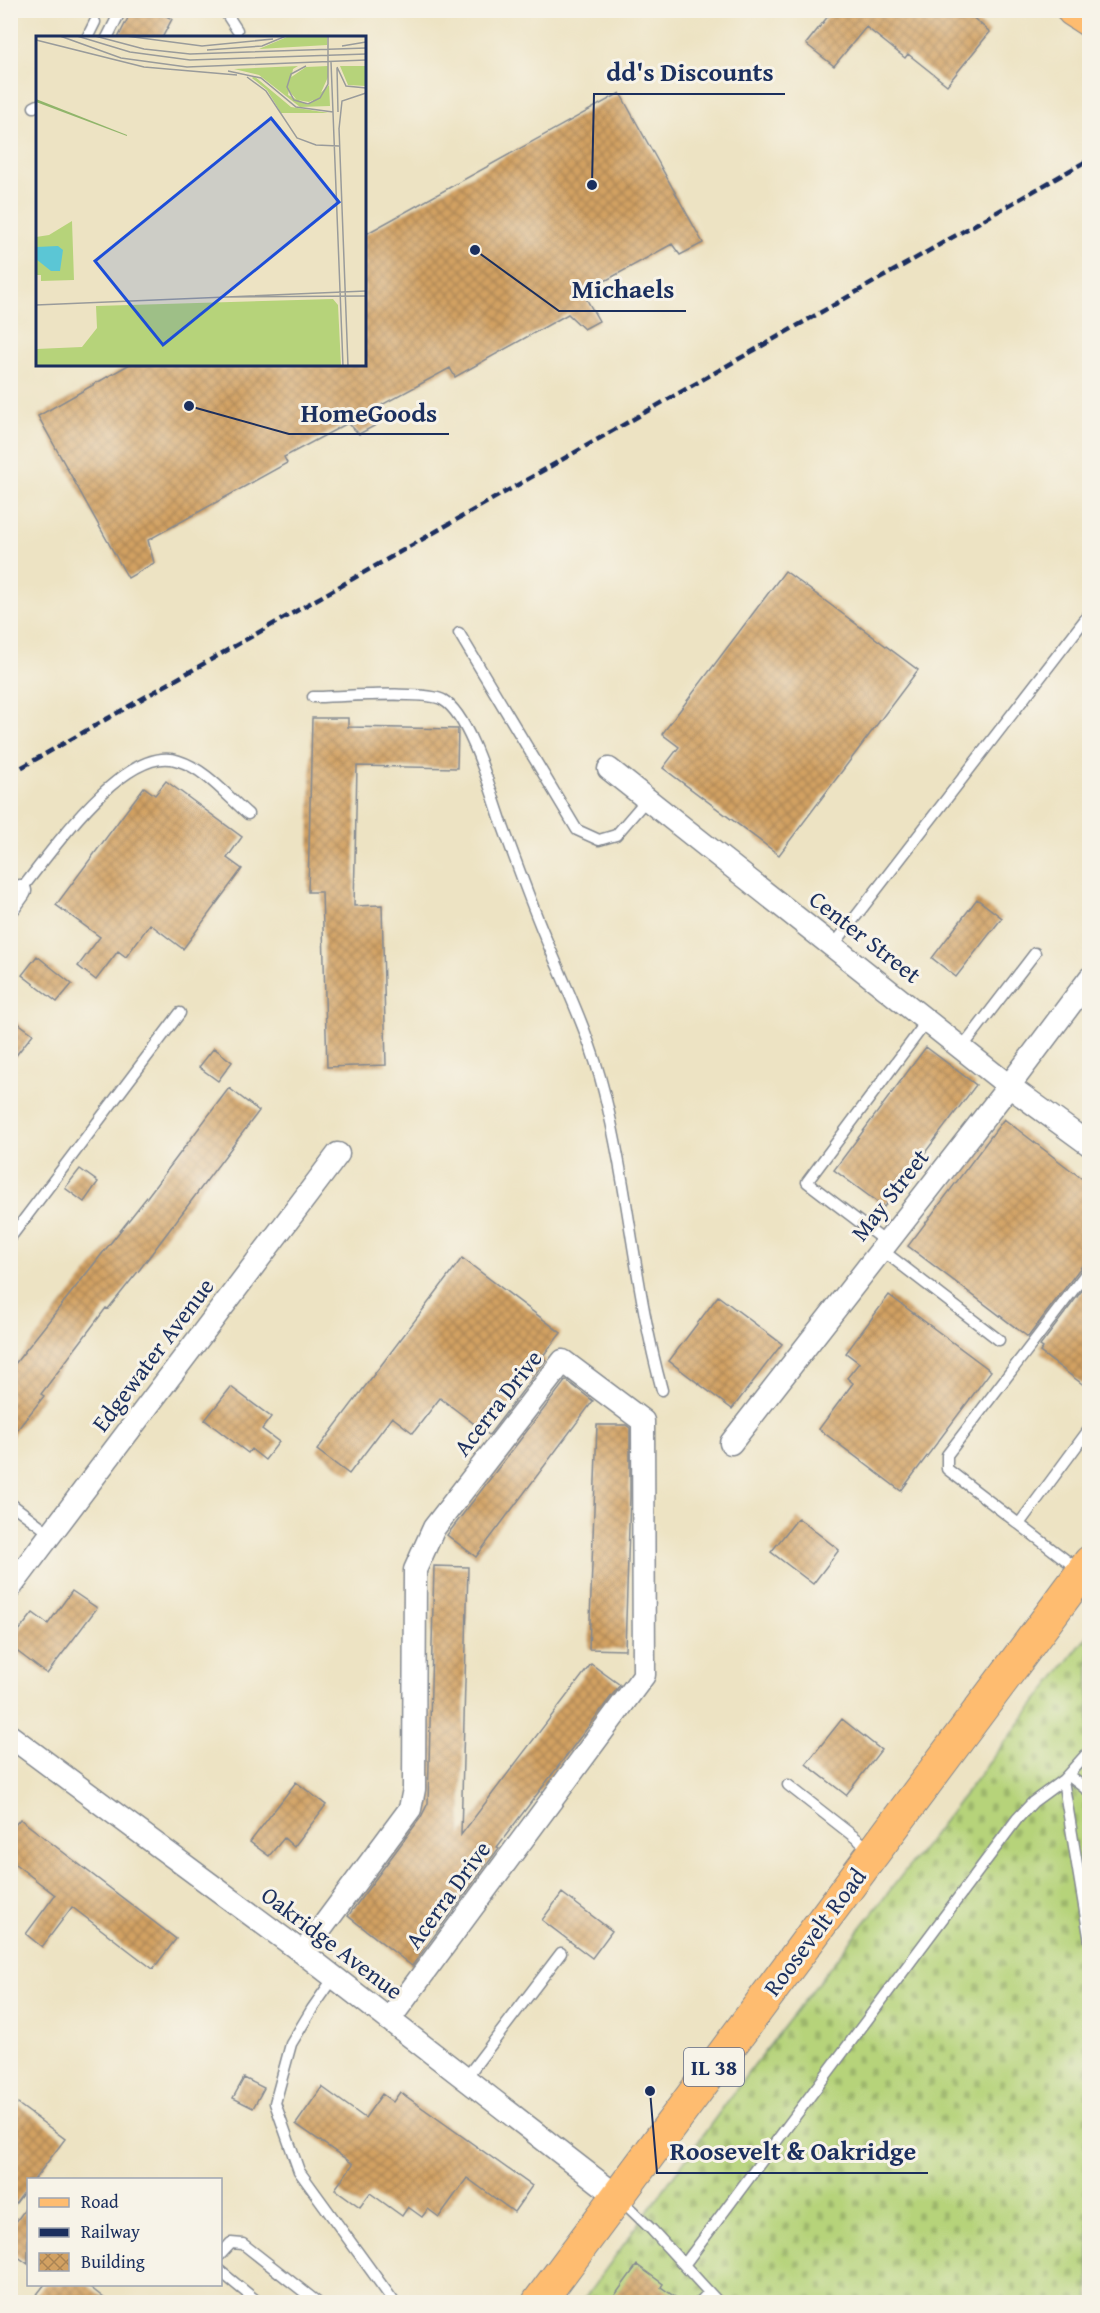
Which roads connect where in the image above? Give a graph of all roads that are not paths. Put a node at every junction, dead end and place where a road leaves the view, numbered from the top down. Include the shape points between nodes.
1 (121, 10) edge
2 (224, 10) edge
3 (1073, 10) edge
4 (1089, 21) edge
5 (95, 22) dead end
6 (237, 30) dead end
7 (88, 36) edge
8 (108, 36) edge
9 (1089, 613) edge
10 (459, 633) dead end
11 (313, 698) dead end
12 (609, 769) dead end
13 (647, 799) junction
14 (248, 814) dead end
15 (15, 898) edge
16 (833, 946) junction
17 (1035, 953) dead end
18 (1089, 978) edge
19 (180, 1012) dead end
20 (927, 1021) junction
21 (962, 1048) junction
22 (1009, 1086) junction
23 (1089, 1145) edge
24 (338, 1154) dead end
25 (10, 1238) edge
26 (884, 1247) junction
27 (1089, 1268) edge
28 (999, 1340) dead end
29 (662, 1390) dead end
30 (1089, 1428) edge
31 (731, 1443) dead end
32 (10, 1503) edge
33 (1019, 1524) junction
34 (51, 1534) junction
35 (1086, 1567) edge
36 (10, 1588) edge
37 (10, 1736) edge
38 (1089, 1750) edge
39 (1065, 1778) junction
40 (788, 1785) dead end
41 (1089, 1792) edge
42 (874, 1852) junction
43 (1089, 1942) edge
44 (303, 1953) junction
45 (561, 1953) dead end
46 (333, 1978) junction
47 (389, 2020) junction
48 (465, 2080) junction
49 (618, 2197) junction
50 (222, 2253) edge
51 (684, 2265) junction
52 (222, 2273) edge
53 (709, 2292) junction
54 (258, 2302) edge
55 (317, 2302) edge
56 (394, 2302) edge
57 (539, 2302) edge
58 (700, 2302) edge
59 (718, 2302) edge

1 - 8 lane
2 - 6 lane
3 - 4 main road
5 - 7 lane
9 - 16 lane
10 - 13 lane via 577,830 599,840 616,835
11 - 29 lane via 432,695 452,706 471,738 604,1090 622,1172 645,1321
12 - 13 street, Center Street
13 - 16 street, Center Street
14 - 15 lane via 190,765 166,758 154,760 126,774 89,805
16 - 20 street, Center Street
17 - 21 lane
18 - 22 street, May Street
19 - 25 lane
20 - 21 street, Center Street
20 - 26 lane via 807,1182
21 - 22 street, Center Street
22 - 23 street, Center Street
22 - 26 street, May Street
24 - 34 street, Edgewater Avenue
26 - 28 lane
26 - 31 street, May Street
27 - 33 lane via 947,1455 947,1468
30 - 33 lane
32 - 34 lane
33 - 35 lane
34 - 36 street, Edgewater Avenue
35 - 42 main road, Roosevelt Road / IL 38
37 - 44 street, Oakridge Avenue
38 - 39 lane
39 - 41 lane
39 - 43 lane
39 - 51 lane via 1017,1819
40 - 42 lane
42 - 49 main road, Roosevelt Road / IL 38
44 - 46 street, Oakridge Avenue
44 - 47 street, Acerra Drive via 410,1809 414,1789 415,1570 434,1528 563,1361 642,1421 644,1675
45 - 48 lane
46 - 47 street, Oakridge Avenue
46 - 56 lane via 291,2044 275,2103 299,2171
47 - 48 street, Oakridge Avenue
48 - 49 street, Oakridge Avenue
49 - 51 lane
49 - 57 main road, Roosevelt Road / IL 38
50 - 55 lane via 231,2243 243,2244
51 - 53 lane
52 - 54 lane
53 - 58 lane
53 - 59 lane

